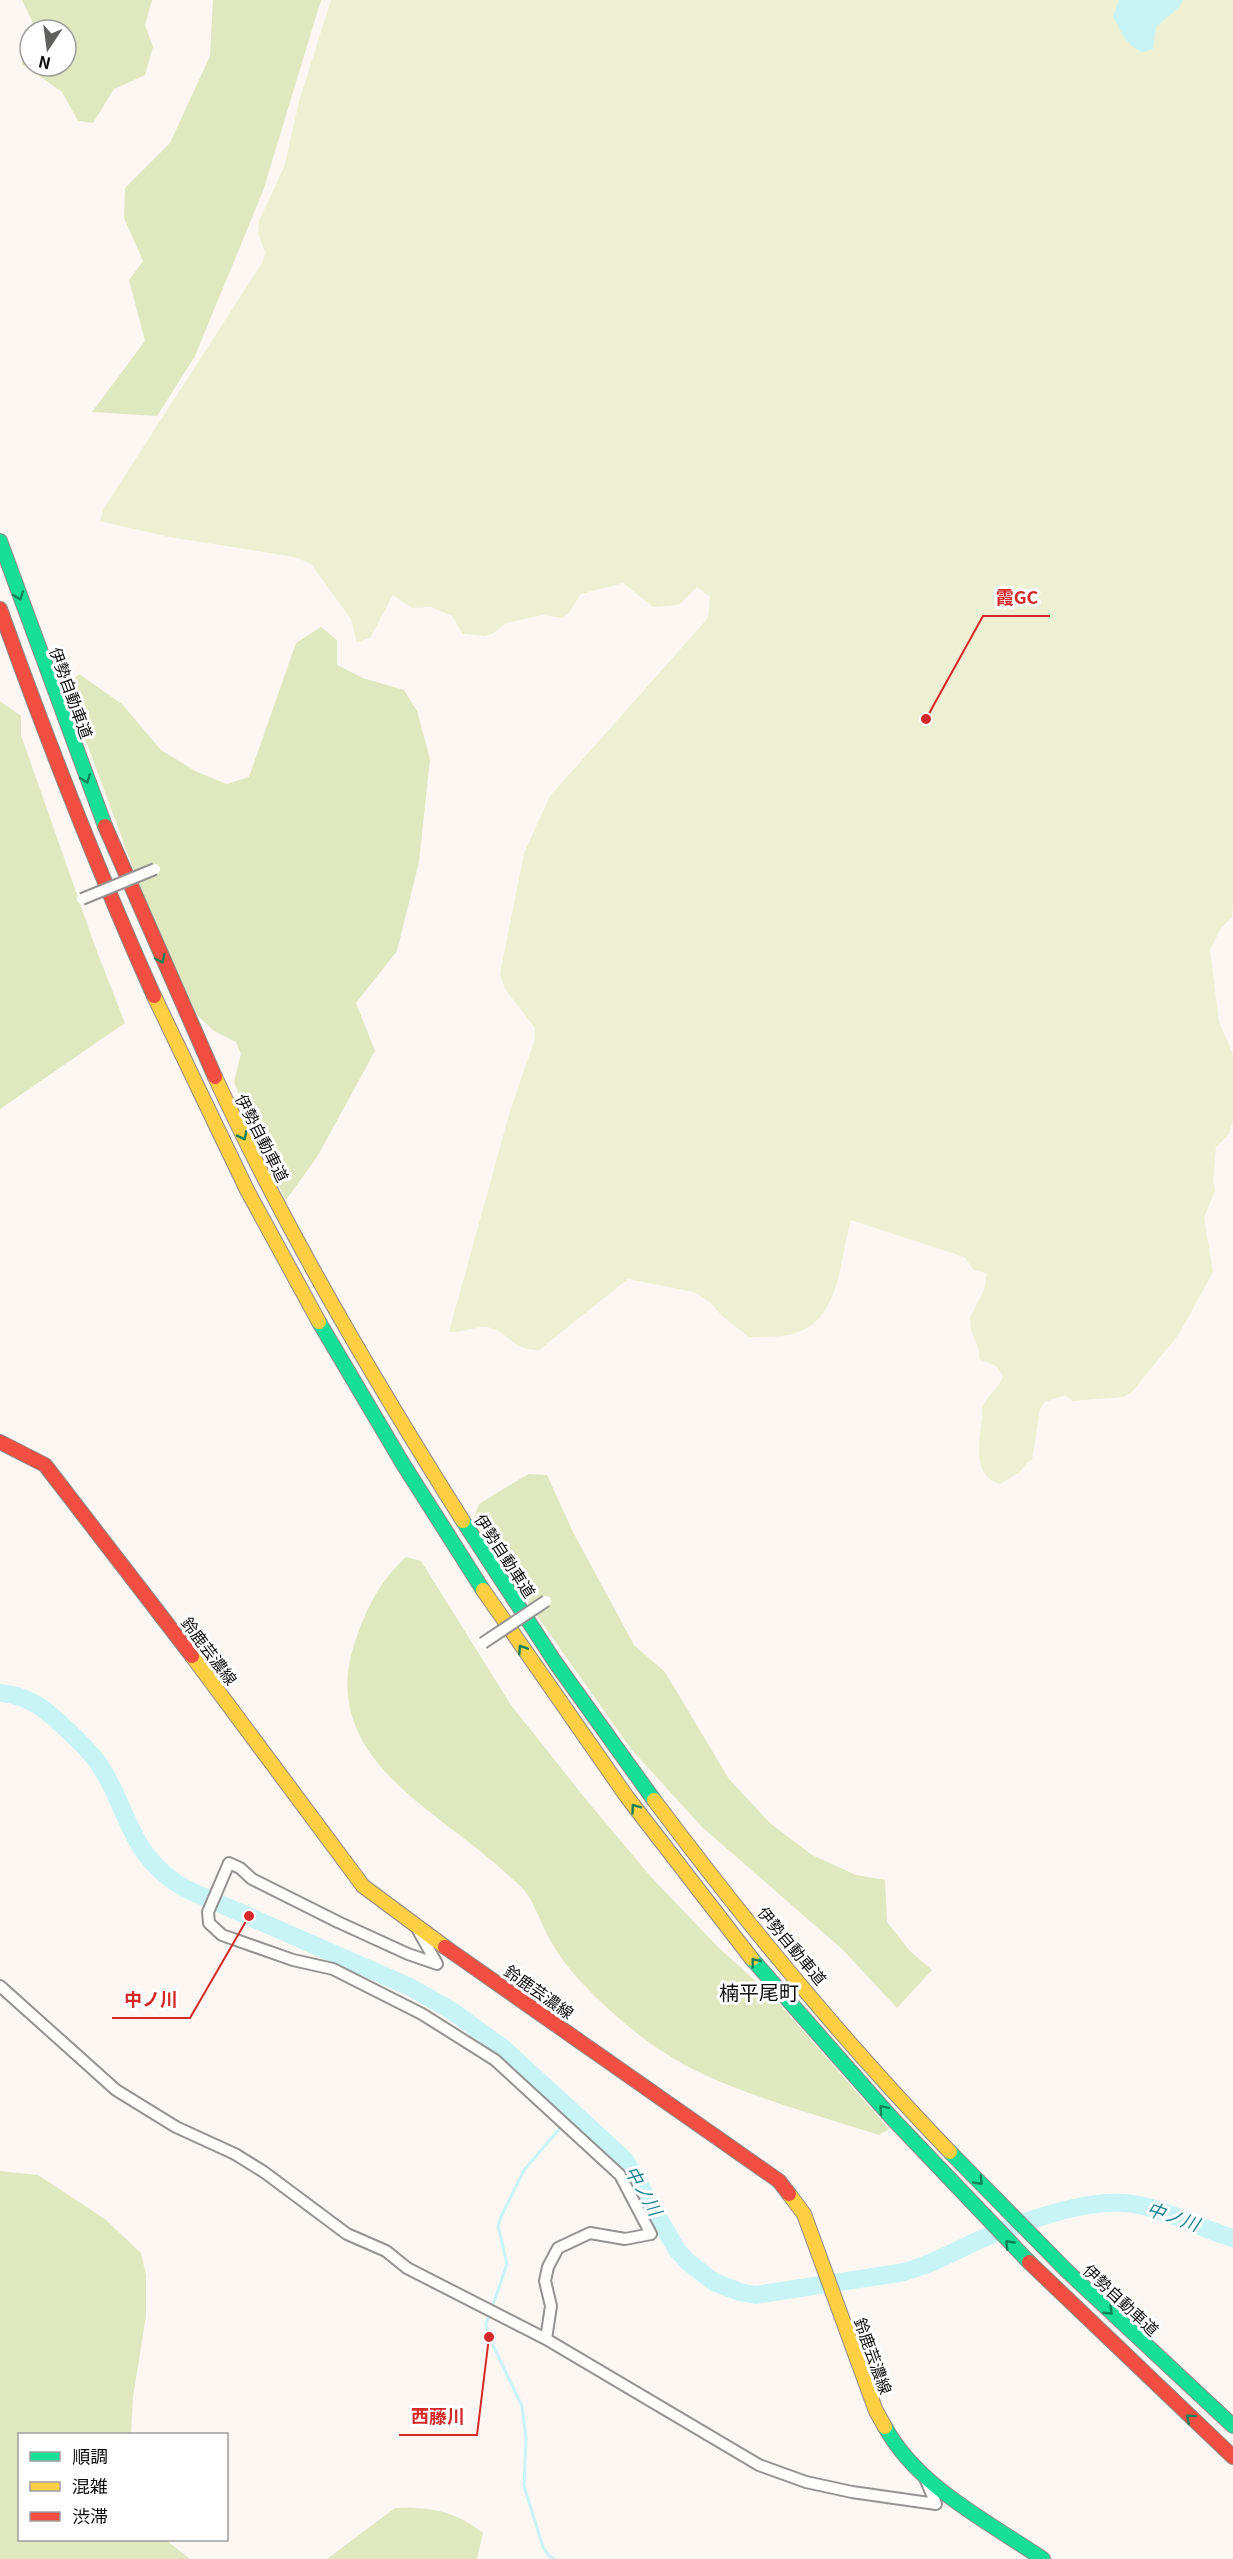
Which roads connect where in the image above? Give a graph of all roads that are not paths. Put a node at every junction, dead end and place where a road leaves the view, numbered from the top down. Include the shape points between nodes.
1 (0, 541) edge
2 (0, 609) edge
3 (155, 869) dead end
4 (82, 899) dead end
5 (0, 1442) edge
6 (546, 1601) dead end
7 (483, 1643) dead end
8 (416, 1927) junction
9 (0, 1986) edge
10 (546, 2339) junction
11 (1233, 2426) edge
12 (1233, 2457) edge
13 (925, 2478) junction
14 (1043, 2559) edge

1 -> 11 main road, 伊勢自動車道 via 87,784 221,1093 300,1245 419,1452 532,1627 648,1792 793,1974 938,2139 1066,2271
12 -> 2 main road via 1050,2286 922,2152 784,1997 637,1811 485,1595 356,1391 245,1186 131,945 62,778
3 - 4 street, bridge
5 - 8 main road, 鈴鹿芸濃線 via 45,1465 363,1886
6 - 7 street, bridge
8 - 10 street via 437,1964 338,1922 252,1879 229,1863 208,1912 209,1923 222,1935 333,1970 422,2014 495,2060 620,2175 651,2234 625,2239 590,2233 558,2248 545,2282 551,2306
8 - 13 main road, 鈴鹿芸濃線 via 779,2181 804,2214 876,2411 895,2445
9 - 10 street via 111,2087 176,2127 264,2172 347,2234 386,2251 407,2268
10 - 13 street via 776,2472 852,2492 936,2504
13 - 14 main road, 鈴鹿芸濃線

